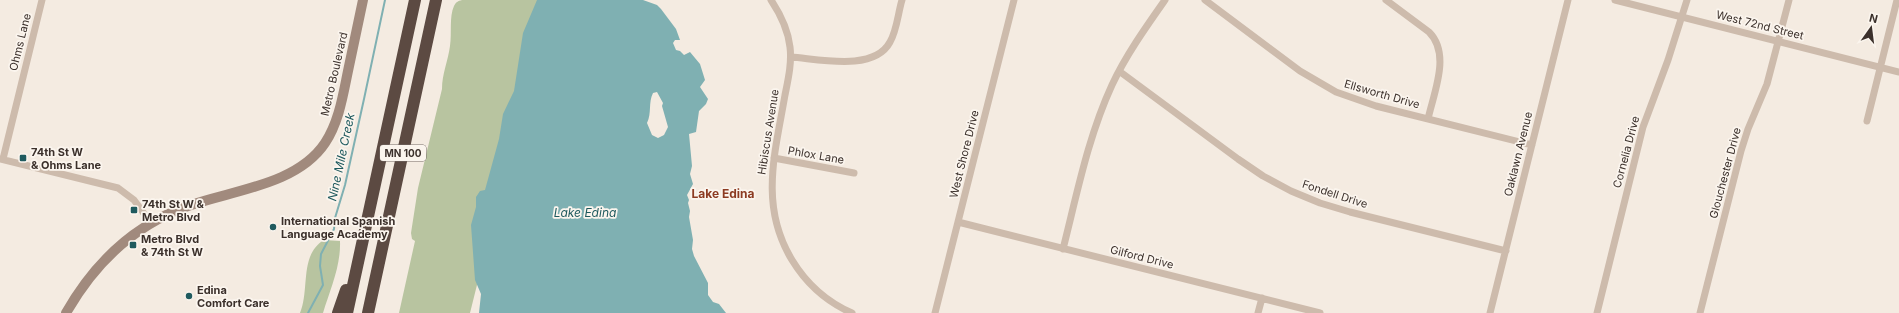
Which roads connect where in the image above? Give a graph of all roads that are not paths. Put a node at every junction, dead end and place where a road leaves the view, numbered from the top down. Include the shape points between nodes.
1 (42, 0) edge
2 (363, 0) edge
3 (415, 0) edge
4 (436, 0) edge
5 (771, 0) edge
6 (902, 0) edge
7 (1014, 0) edge
8 (1165, 0) edge
9 (1204, 0) edge
10 (1386, 0) edge
11 (1568, 0) edge
12 (1615, 0) edge
13 (1687, 0) edge
14 (1789, 0) edge
15 (1897, 0) edge
16 (1682, 17) junction
17 (1779, 41) junction
18 (791, 57) junction
19 (1880, 67) junction
20 (1119, 71) junction
21 (1899, 72) edge
22 (1428, 119) junction
23 (1867, 121) dead end
24 (1532, 145) junction
25 (774, 158) junction
26 (1, 159) edge
27 (854, 173) dead end
28 (958, 222) junction
29 (151, 223) junction
30 (1063, 249) junction
31 (361, 250) junction
32 (1506, 251) junction
33 (1262, 298) junction
34 (369, 311) edge
35 (66, 313) edge
36 (338, 313) edge
37 (347, 313) edge
38 (852, 313) edge
39 (935, 313) edge
40 (1258, 313) edge
41 (1320, 313) edge
42 (1490, 313) edge
43 (1597, 313) edge
44 (1700, 313) edge

1 - 26 street, Ohms Lane
2 - 29 street, Metro Boulevard via 341,106 334,128 314,156 285,176 188,206
3 - 31 highway, MN 100
4 - 34 highway, MN 100
5 - 18 street, Hibiscus Avenue via 783,18
6 - 18 street via 890,43 875,57 856,61
7 - 28 street, West Shore Drive
8 - 20 street
9 - 22 street, Ellsworth Drive via 1317,82 1356,100
10 - 22 street via 1429,32 1440,46 1440,65
11 - 24 street, Oaklawn Avenue
12 - 16 street, West 72nd Street
13 - 16 street, Cornelia Drive
14 - 17 street, Glouchester Drive
15 - 19 street
16 - 17 street, West 72nd Street
16 - 43 street, Cornelia Drive via 1644,127
17 - 19 street, West 72nd Street
17 - 44 street, Glouchester Drive via 1767,84 1741,151
18 - 25 street, Hibiscus Avenue
19 - 21 street, West 72nd Street
19 - 23 street
20 - 30 street via 1098,118 1087,152
20 - 32 street, Fondell Drive via 1238,159 1291,191 1350,212
22 - 24 street, Ellsworth Drive
24 - 32 street, Oaklawn Avenue
25 - 27 street, Phlox Lane
25 - 38 street, Hibiscus Avenue via 771,182 774,216 787,251 810,283 830,300
26 - 29 street via 118,188 134,200
28 - 30 street, Gilford Drive
28 - 39 street, West Shore Drive
29 - 35 street, Metro Boulevard via 124,241 106,258 89,276
30 - 33 street, Gilford Drive
31 - 36 highway
31 - 37 highway, MN 100
32 - 42 street, Oaklawn Avenue
33 - 40 street
33 - 41 street, Gilford Drive

